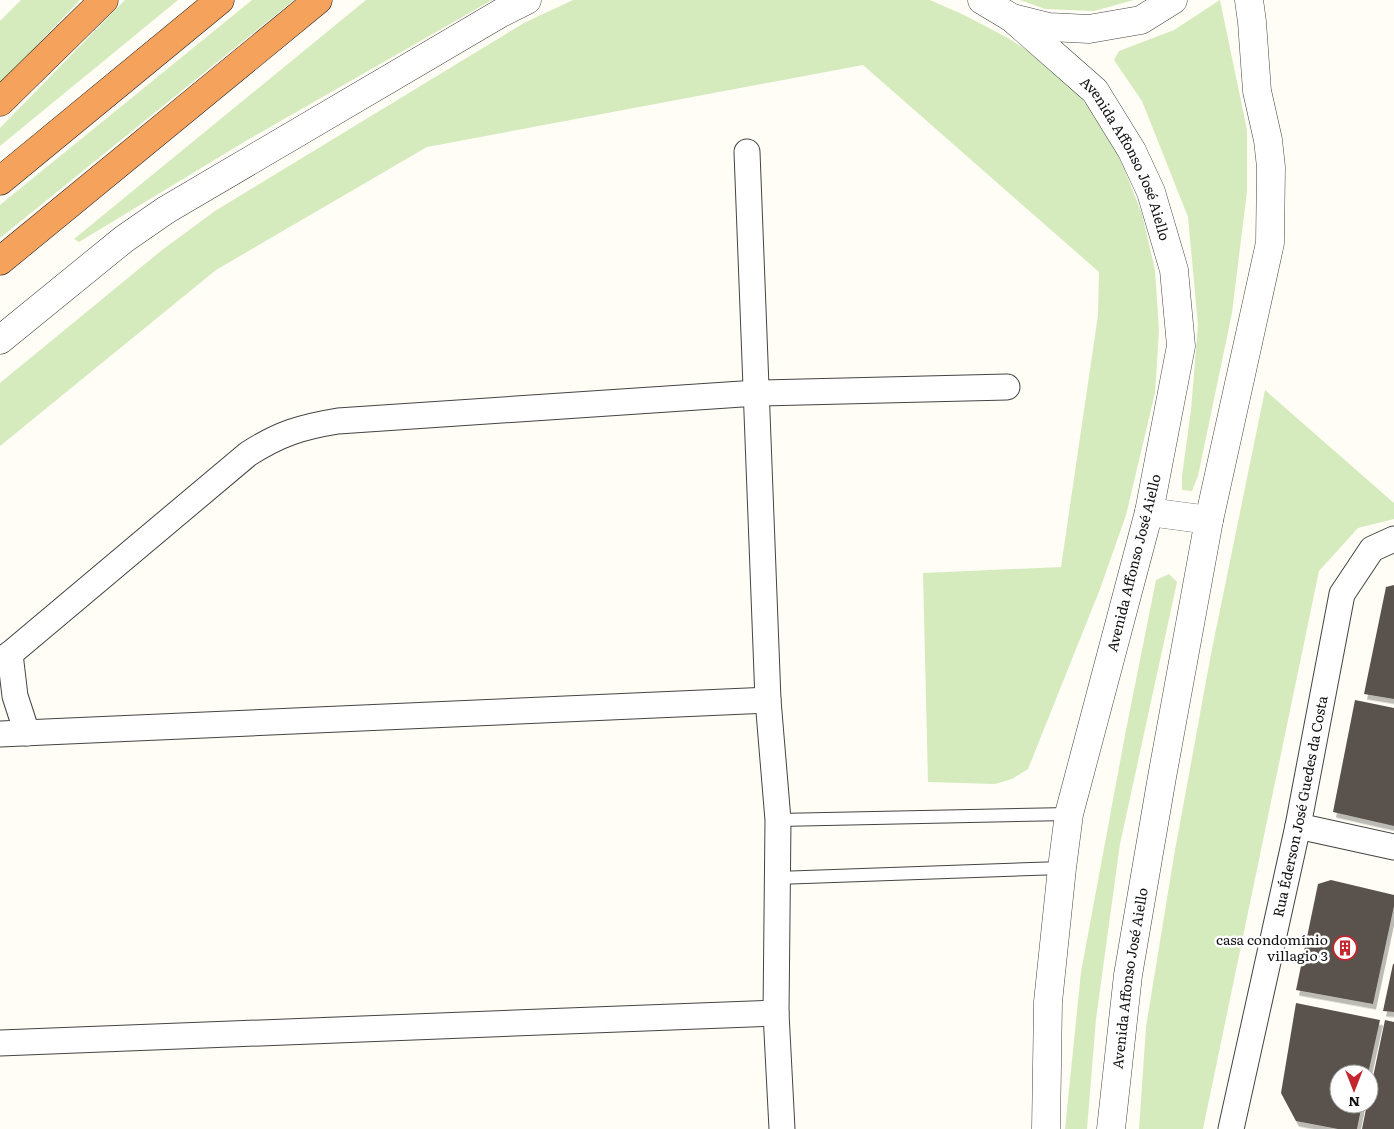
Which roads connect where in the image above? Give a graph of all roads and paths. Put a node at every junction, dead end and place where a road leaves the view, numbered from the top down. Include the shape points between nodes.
1 (104, 0) edge
2 (220, 0) edge
3 (318, 0) edge
4 (527, 0) edge
5 (982, 0) edge
6 (1173, 0) edge
7 (1249, 0) edge
8 (1012, 18) junction
9 (0, 102) edge
10 (747, 152) dead end
11 (0, 181) edge
12 (0, 261) edge
13 (0, 340) edge
14 (1007, 387) dead end
15 (757, 393) junction
16 (1149, 512) junction
17 (1209, 520) junction
18 (1383, 544) edge
19 (5, 657) edge
20 (768, 700) junction
21 (27, 733) junction
22 (0, 734) edge
23 (1069, 814) junction
24 (778, 820) junction
25 (1298, 826) junction
26 (1394, 847) edge
27 (1062, 868) junction
28 (777, 878) junction
29 (776, 1013) junction
30 (0, 1043) edge
31 (1235, 1128) edge
32 (782, 1129) edge
33 (1046, 1129) edge
34 (1111, 1129) edge

1 - 9 highway
2 - 11 highway
3 - 12 highway
4 - 13 street via 166,210 124,239
5 - 8 street
6 - 8 street via 1141,20 1089,29 1049,27
7 - 17 street, Avenida Affonso José Aiello via 1257,91 1271,167 1270,243
8 - 16 street, Avenida Affonso José Aiello via 1095,91 1132,151 1151,192 1174,270 1181,346
10 - 15 street
14 - 15 street
15 - 19 street via 338,421 290,432 248,454
15 - 20 street
16 - 17 street
16 - 23 street, Avenida Affonso José Aiello
17 - 34 street, Avenida Affonso José Aiello via 1128,975
18 - 25 street, Rua Éderson José Guedes da Costa via 1342,594
19 - 21 street
20 - 21 street
20 - 24 street
21 - 22 street
23 - 24 lane
23 - 27 street, Avenida Affonso José Aiello
24 - 28 street
25 - 26 street
25 - 31 street, Rua Éderson José Guedes da Costa
27 - 28 lane
27 - 33 street, Avenida Affonso José Aiello via 1048,1002
28 - 29 street
29 - 30 street
29 - 32 street

